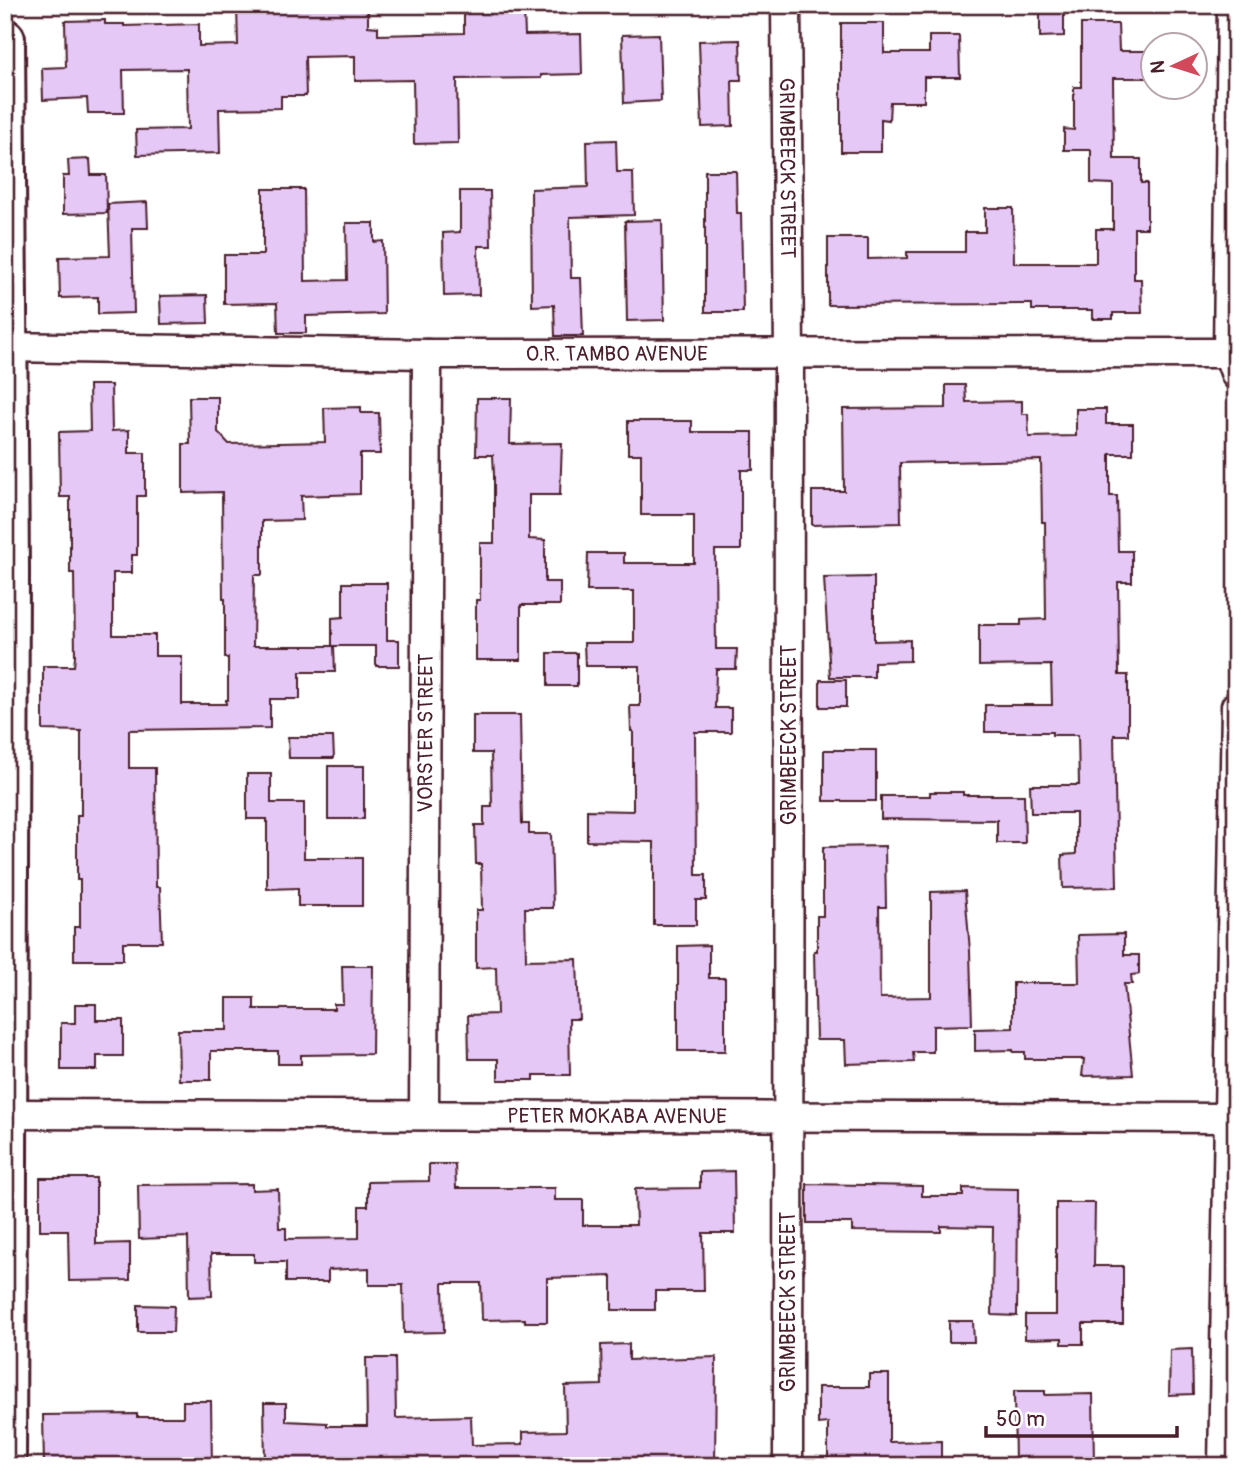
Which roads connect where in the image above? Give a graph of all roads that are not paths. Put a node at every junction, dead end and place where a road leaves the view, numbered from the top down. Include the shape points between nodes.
1 (786, 5) edge
2 (1232, 5) edge
3 (5, 39) edge
4 (6, 347) edge
5 (427, 354) junction
6 (789, 354) junction
7 (1232, 364) edge
8 (1236, 706) edge
9 (7, 714) edge
10 (6, 1114) edge
11 (424, 1115) junction
12 (789, 1118) junction
13 (1230, 1118) junction
14 (1232, 1268) edge
15 (6, 1466) edge
16 (788, 1466) edge
17 (1223, 1466) edge

1 - 6 street, GRIMBEECK STREET
2 - 7 street
3 - 4 street
4 - 5 street, O.R. TAMBO AVENUE
4 - 9 street
5 - 6 street, O.R. TAMBO AVENUE
5 - 11 street, VORSTER STREET
6 - 7 street, O.R. TAMBO AVENUE
6 - 12 street, GRIMBEECK STREET
8 - 13 street
9 - 10 street
10 - 11 street, PETER MOKABA AVENUE
10 - 15 street
11 - 12 street, PETER MOKABA AVENUE
12 - 13 street, PETER MOKABA AVENUE
12 - 16 street, GRIMBEECK STREET
13 - 14 street
14 - 17 street

